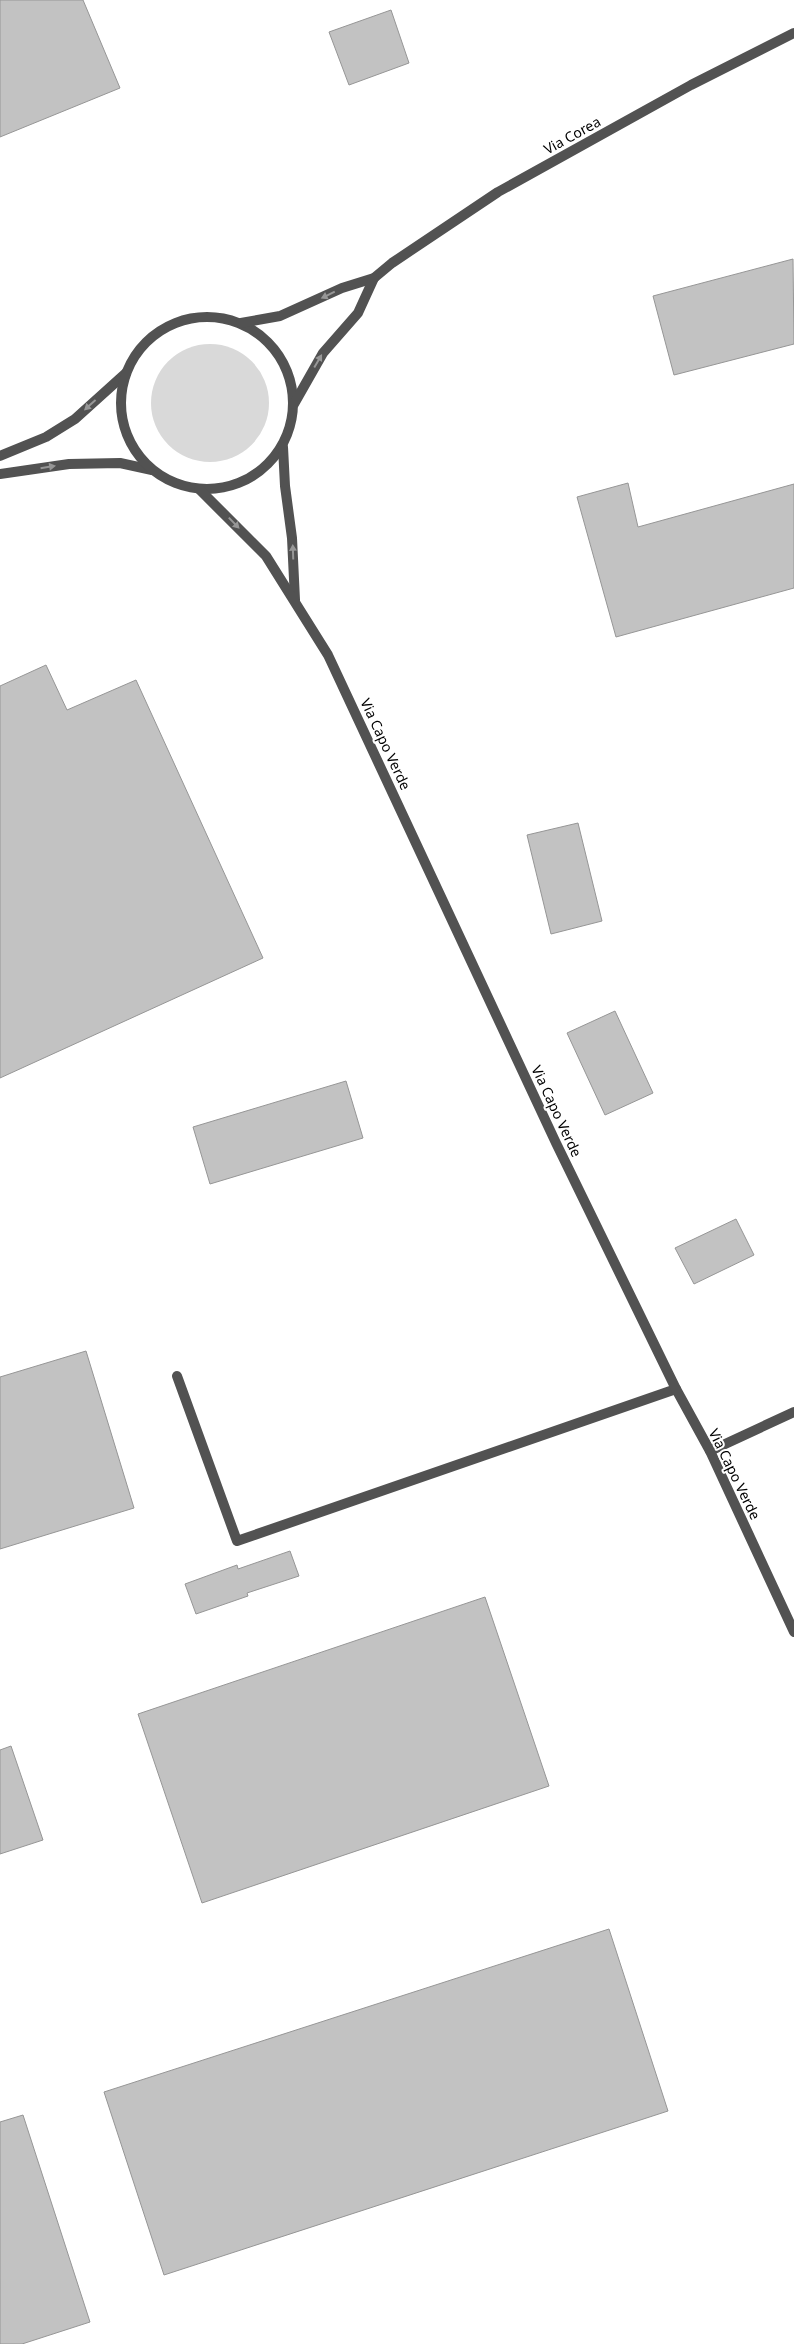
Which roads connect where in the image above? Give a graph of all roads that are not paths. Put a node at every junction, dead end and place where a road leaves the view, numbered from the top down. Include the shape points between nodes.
1 (794, 33) edge
2 (374, 278) junction
3 (241, 323) junction
4 (126, 373) junction
5 (294, 404) junction
6 (283, 447) junction
7 (0, 456) edge
8 (152, 470) junction
9 (0, 474) edge
10 (199, 489) junction
11 (295, 601) junction
12 (177, 1376) dead end
13 (676, 1389) junction
14 (794, 1412) edge
15 (710, 1450) junction
16 (794, 1632) edge

1 - 2 street, Via Corea via 498,192
2 -> 3 street via 342,288 280,316
5 -> 2 street via 323,353 358,313
3 - 4 street via 206,317 184,320 164,328 139,349
3 - 5 street via 277,351 292,384
4 -> 7 street via 75,419
4 - 8 street via 120,398 122,422 134,450
5 - 6 street via 290,431
6 - 10 street via 263,470 248,480 230,487
11 -> 6 street
9 -> 8 street via 69,464 120,463
8 - 10 street via 172,483
10 -> 11 street, Via Capo Verde via 266,556
11 - 13 street, Via Capo Verde via 328,655 556,1143
12 - 13 street via 237,1541
13 - 15 street, Via Capo Verde
14 - 15 street
15 - 16 street, Via Capo Verde

